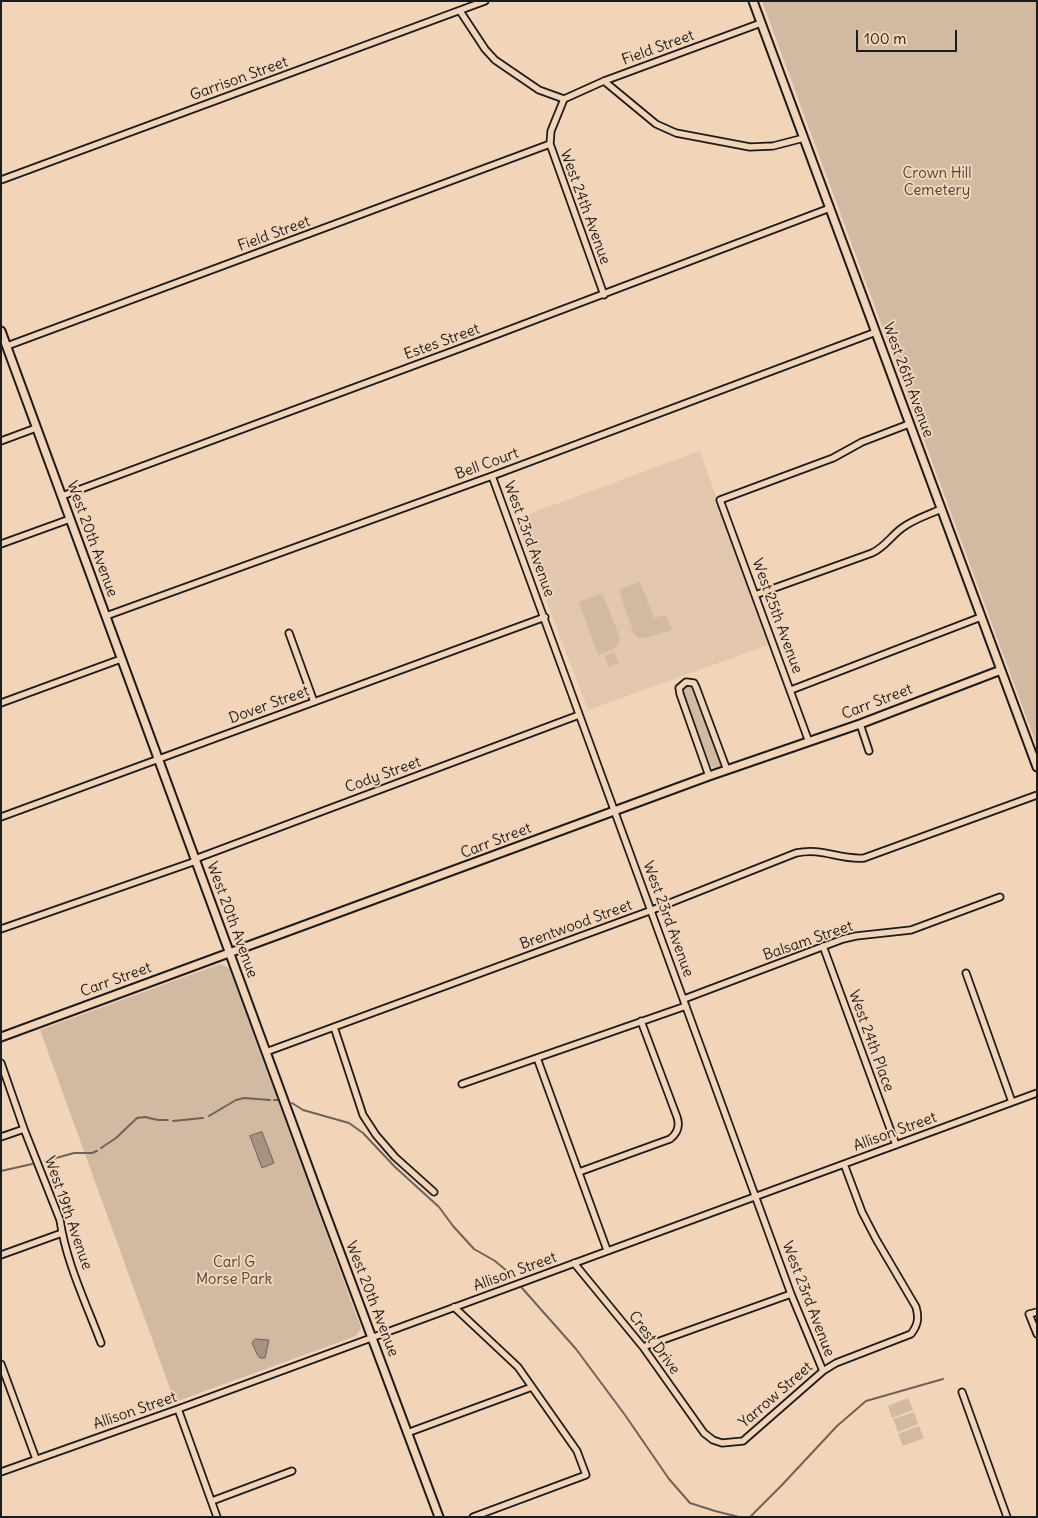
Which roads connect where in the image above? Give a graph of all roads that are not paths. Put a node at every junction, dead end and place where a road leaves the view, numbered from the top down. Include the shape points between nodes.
1 (485, 1) edge
2 (753, 1) edge
3 (460, 11) junction
4 (761, 23) junction
5 (604, 81) junction
6 (564, 99) junction
7 (804, 138) junction
8 (550, 144) junction
9 (1, 180) edge
10 (830, 208) junction
11 (604, 295) junction
12 (1, 331) edge
13 (876, 332) junction
14 (7, 346) junction
15 (910, 424) junction
16 (36, 428) junction
17 (1, 441) edge
18 (492, 476) junction
19 (62, 496) junction
20 (941, 509) junction
21 (70, 519) junction
22 (1, 544) edge
23 (755, 595) junction
24 (106, 616) junction
25 (545, 617) junction
26 (981, 617) junction
27 (289, 633) dead end
28 (122, 659) junction
29 (1001, 670) junction
30 (790, 690) junction
31 (314, 702) junction
32 (1, 703) edge
33 (579, 715) junction
34 (860, 724) junction
35 (809, 742) junction
36 (870, 751) dead end
37 (158, 759) junction
38 (1037, 767) edge
39 (727, 770) junction
40 (710, 776) junction
41 (1037, 795) edge
42 (615, 811) junction
43 (1, 817) edge
44 (196, 860) junction
45 (1000, 897) dead end
46 (652, 910) junction
47 (1, 929) edge
48 (823, 946) junction
49 (230, 953) junction
50 (966, 973) dead end
51 (685, 1002) junction
52 (641, 1021) junction
53 (334, 1027) junction
54 (1, 1037) edge
55 (266, 1052) junction
56 (537, 1058) junction
57 (1, 1063) edge
58 (462, 1084) dead end
59 (1037, 1093) edge
60 (1012, 1102) junction
61 (24, 1129) junction
62 (1, 1137) edge
63 (896, 1145) junction
64 (844, 1164) junction
65 (579, 1172) junction
66 (434, 1192) dead end
67 (756, 1195) junction
68 (62, 1233) junction
69 (607, 1250) junction
70 (1, 1255) edge
71 (574, 1263) junction
72 (791, 1294) junction
73 (454, 1308) junction
74 (1037, 1312) edge
75 (1037, 1334) edge
76 (372, 1338) junction
77 (100, 1343) dead end
78 (643, 1346) junction
79 (1, 1364) edge
80 (822, 1371) junction
81 (532, 1386) junction
82 (962, 1392) dead end
83 (178, 1409) junction
84 (408, 1433) junction
85 (713, 1440) joint
86 (36, 1459) junction
87 (292, 1471) dead end
88 (1, 1472) edge
89 (212, 1501) junction
90 (218, 1517) edge
91 (439, 1517) edge
92 (473, 1517) edge
93 (1007, 1517) edge

1 - 3 street, Garrison Street
2 - 4 street, West 26th Avenue
3 - 6 street via 495,60 539,90
3 - 9 street, Garrison Street
4 - 5 street, Field Street
4 - 7 street, West 26th Avenue
5 - 6 street, Field Street
5 - 7 street via 656,124 676,133 750,147 773,146
6 - 8 street, West 24th Avenue via 551,131
7 - 10 street, West 26th Avenue
8 - 11 street, West 24th Avenue
8 - 14 street, Field Street
10 - 11 street, Estes Street
10 - 13 street, West 26th Avenue
11 - 19 street, Estes Street
12 - 14 street, West 20th Avenue
13 - 15 street, West 26th Avenue
13 - 18 street, Bell Court
14 - 16 street, West 20th Avenue
15 - 20 street, West 26th Avenue
15 - 23 street, West 25th Avenue via 862,442 833,458 720,500
16 - 17 street
16 - 19 street, West 20th Avenue
18 - 24 street, Bell Court
18 - 25 street, West 23rd Avenue
19 - 21 street, West 20th Avenue
20 - 23 street via 911,522 872,553
20 - 26 street, West 26th Avenue
21 - 22 street
21 - 24 street, West 20th Avenue
23 - 30 street, West 25th Avenue
24 - 28 street, West 20th Avenue
25 - 31 street, Dover Street
25 - 33 street, West 23rd Avenue
26 - 29 street, West 26th Avenue
26 - 30 street
27 - 31 street
28 - 32 street
28 - 37 street, West 20th Avenue
29 - 34 street, Carr Street
29 - 38 street, West 26th Avenue
30 - 35 street, West 25th Avenue
31 - 37 street, Dover Street
33 - 42 street, West 23rd Avenue
33 - 44 street, Cody Street
34 - 35 street, Carr Street
34 - 36 street
35 - 39 street, Carr Street
37 - 43 street, Dover Street
37 - 44 street, West 20th Avenue
39 - 40 street, Carr Street
39 - 40 street via 696,686 686,682 679,688 680,694
40 - 42 street, Carr Street
41 - 46 street, Brentwood Street via 864,858 853,859 814,850 796,853
42 - 46 street, West 23rd Avenue
42 - 49 street, Carr Street
44 - 47 street, Cody Street
44 - 49 street, West 20th Avenue
45 - 48 street, Balsam Street via 911,930 856,936
46 - 51 street, West 23rd Avenue
46 - 53 street, Brentwood Street
48 - 51 street, Balsam Street
48 - 63 street, West 24th Place
49 - 54 street, Carr Street
49 - 55 street, West 20th Avenue
50 - 60 street
51 - 52 street, Balsam Street
51 - 67 street, West 23rd Avenue
52 - 56 street, Balsam Street
52 - 65 street via 679,1123 676,1135
53 - 55 street, Brentwood Street
53 - 66 street via 363,1114 395,1157
55 - 76 street, West 20th Avenue
56 - 58 street, Balsam Street
56 - 65 street
57 - 61 street, West 19th Avenue
59 - 60 street, Allison Street
60 - 63 street, Allison Street
61 - 62 street
61 - 68 street, West 19th Avenue via 60,1220
63 - 64 street, Allison Street
64 - 67 street, Allison Street
64 - 80 street, Yarrow Street via 862,1212 916,1307 918,1323 911,1334
65 - 69 street
67 - 69 street, Allison Street
67 - 72 street, West 23rd Avenue
68 - 70 street
68 - 77 street, West 19th Avenue
69 - 71 street, Allison Street
71 - 73 street, Allison Street
71 - 78 street, Crest Drive
72 - 78 street
72 - 80 street, West 23rd Avenue
73 - 76 street, Allison Street
73 - 81 street via 518,1367
74 - 75 street via 1029,1314
76 - 83 street, Allison Street
76 - 84 street, West 20th Avenue
78 - 85 street, Crest Drive via 704,1433
79 - 86 street
80 - 85 street, Yarrow Street via 743,1442 728,1444
81 - 84 street
81 - 92 street via 576,1452 586,1475
82 - 93 street
83 - 86 street, Allison Street
83 - 89 street
84 - 91 street, West 20th Avenue
86 - 88 street, Allison Street
87 - 89 street
89 - 90 street

